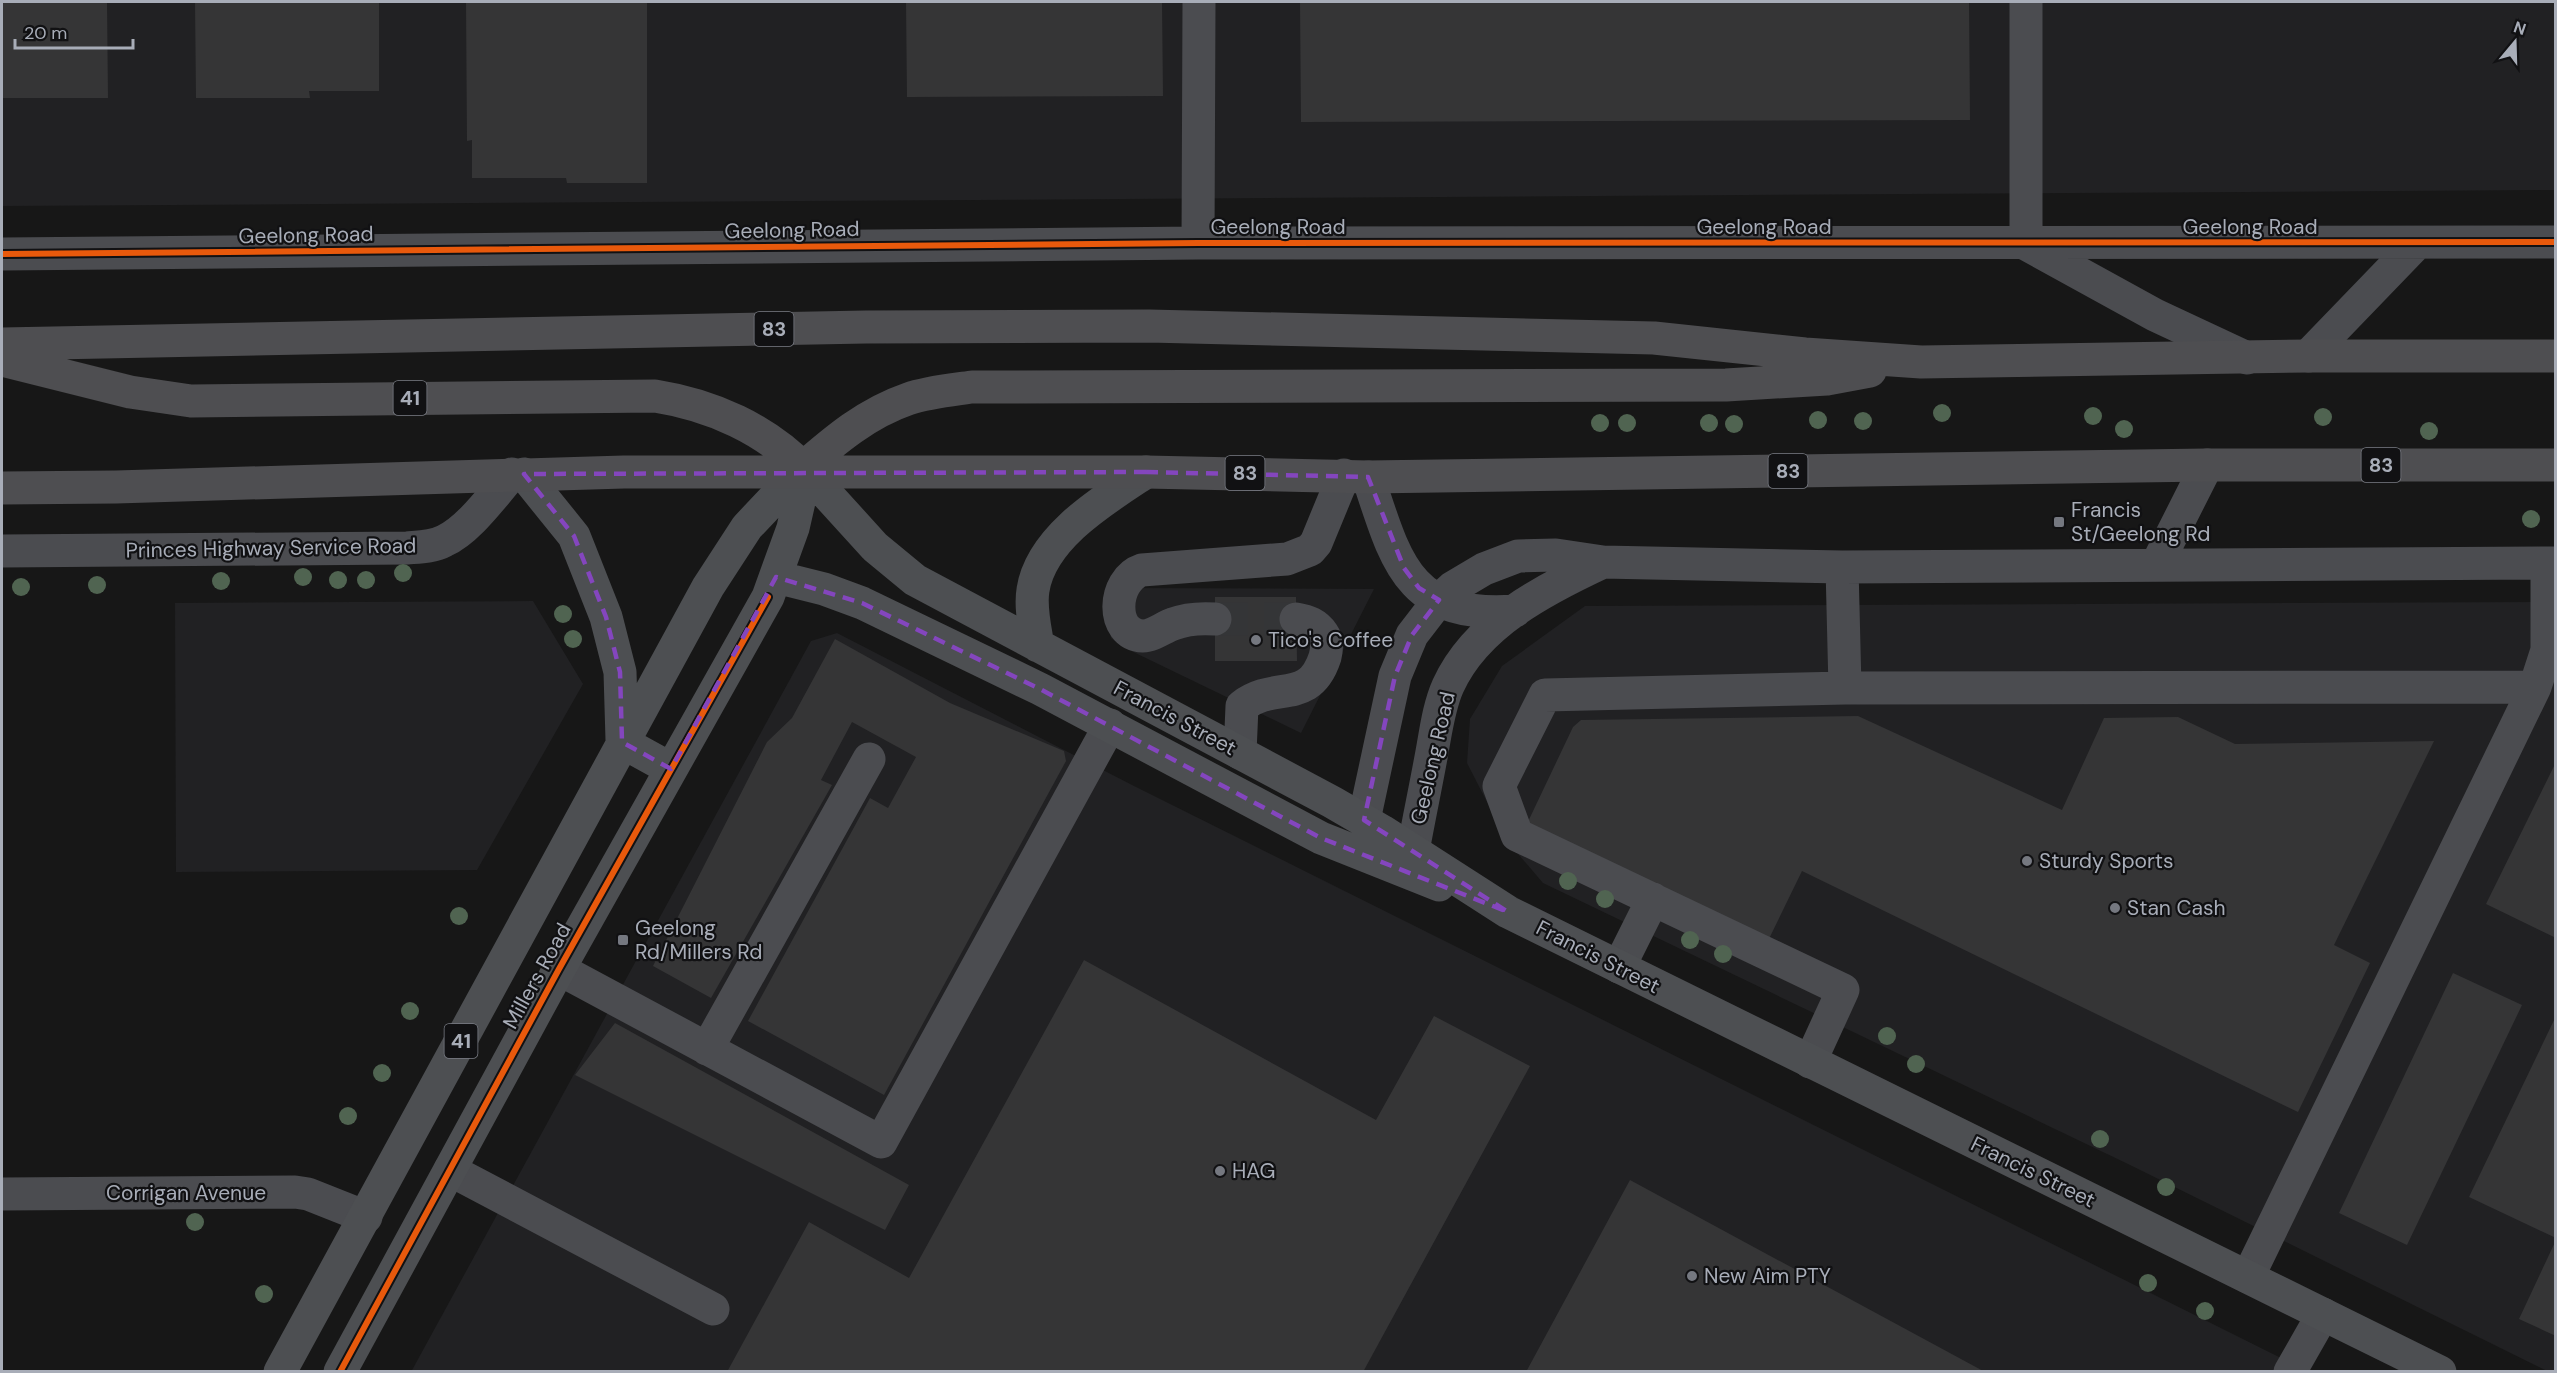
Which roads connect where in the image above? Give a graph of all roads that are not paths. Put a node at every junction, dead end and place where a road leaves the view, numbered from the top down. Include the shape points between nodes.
1 (1199, 2) edge
2 (2026, 2) edge
3 (2556, 242) edge
4 (1198, 243) junction
5 (2417, 243) junction
6 (2026, 244) junction
7 (2, 254) edge
8 (2, 344) edge
9 (2308, 356) junction
10 (2556, 356) edge
11 (2247, 358) junction
12 (2, 360) edge
13 (1921, 362) junction
14 (2207, 465) junction
15 (2556, 465) edge
16 (803, 470) junction
17 (1146, 472) junction
18 (518, 474) junction
19 (1356, 476) junction
20 (2, 488) edge
21 (2, 551) edge
22 (1603, 562) junction
23 (2551, 563) edge
24 (2157, 564) junction
25 (1842, 567) junction
26 (776, 577) junction
27 (1439, 600) junction
28 (1515, 611) junction
29 (1215, 619) tunnel mouth
30 (1296, 619) tunnel mouth
31 (1038, 646) junction
32 (2535, 687) junction
33 (1845, 688) junction
34 (1126, 692) junction
35 (1110, 725) junction
36 (622, 742) junction
37 (1240, 753) junction
38 (869, 759) dead end
39 (671, 769) junction
40 (1364, 820) junction
41 (1413, 851) junction
42 (1378, 861) junction
43 (1653, 899) junction
44 (1508, 912) junction
45 (1619, 968) junction
46 (559, 969) junction
47 (707, 1049) junction
48 (1810, 1062) junction
49 (450, 1170) junction
50 (2, 1194) edge
51 (366, 1217) junction
52 (2248, 1277) junction
53 (712, 1309) dead end
54 (2323, 1314) junction
55 (280, 1371) edge
56 (340, 1371) edge
57 (2290, 1371) edge
58 (2440, 1371) edge

1 - 4 street
2 - 6 street
3 - 5 street, Geelong Road
4 - 6 street, Geelong Road
4 - 7 street, Geelong Road
5 - 6 street, Geelong Road
5 - 9 street
6 - 11 street, Geelong Road via 2155,315
8 - 13 highway, Geelong Road / 83 via 866,327 1149,326 1654,338
9 - 10 highway, Geelong Road / 83
9 - 11 highway, Geelong Road / 83
11 - 13 highway, Geelong Road / 83
12 - 16 highway, 41 via 130,392 191,401 655,396 699,405 736,419
13 - 16 highway via 1827,379 1726,385 972,387 932,393 888,407 835,440
14 - 15 highway, 83
14 - 19 highway, 83
14 - 24 street
16 - 17 highway, 83
16 - 18 highway, 83
16 - 26 main road, Millers Road / 41 via 793,528
16 - 31 main road, Francis Street via 875,547 915,580
16 - 36 main road, Millers Road via 747,527 721,564
17 - 19 highway, 83
17 - 31 main road via 1076,522 1046,558 1032,597
18 - 20 highway
18 - 21 street, Princes Highway Service Road via 462,529 431,546
18 - 36 main road, 41 via 574,536 606,617 620,672
19 - 27 street via 1404,568 1419,588
19 - 29 street via 1310,550 1287,559 1142,570 1128,579 1119,597 1124,624 1139,635 1184,621
22 - 25 street, Geelong Road
22 - 27 street, Geelong Road via 1556,555 1518,556 1472,576
22 - 28 street, Geelong Road
23 - 24 street, Geelong Road
23 - 32 street via 2547,650
24 - 25 street, Geelong Road
25 - 33 street
26 - 35 main road via 862,603
26 - 39 main road, Millers Road / 41
27 - 28 street via 1477,610
27 - 40 street, Geelong Road via 1412,635 1399,663
28 - 41 street, Geelong Road via 1472,648 1448,686
30 - 37 street via 1314,624 1326,639 1321,667 1303,687 1269,693 1242,706
31 - 34 main road, Francis Street
32 - 33 street
32 - 52 street
33 - 43 street via 1545,695 1499,786 1517,835
34 - 35 main road
34 - 37 main road, Francis Street
35 - 42 main road via 1302,828
35 - 47 street via 881,1142
36 - 39 main road
36 - 51 main road, Millers Road / 41
37 - 40 main road, Francis Street
38 - 47 street
39 - 46 main road, Millers Road / 41
40 - 41 main road, Francis Street
40 - 42 main road
41 - 42 main road
41 - 44 main road, Francis Street
42 - 44 main road
43 - 45 street
43 - 48 street via 1843,990
44 - 45 main road, Francis Street
45 - 48 main road, Francis Street
46 - 47 street
46 - 49 main road, Millers Road / 41
48 - 52 main road, Francis Street
49 - 53 street
49 - 56 main road, Millers Road / 41
50 - 51 street, Corrigan Avenue via 295,1192
51 - 55 main road, Millers Road / 41
52 - 54 main road, Francis Street
54 - 57 street
54 - 58 main road, Francis Street

